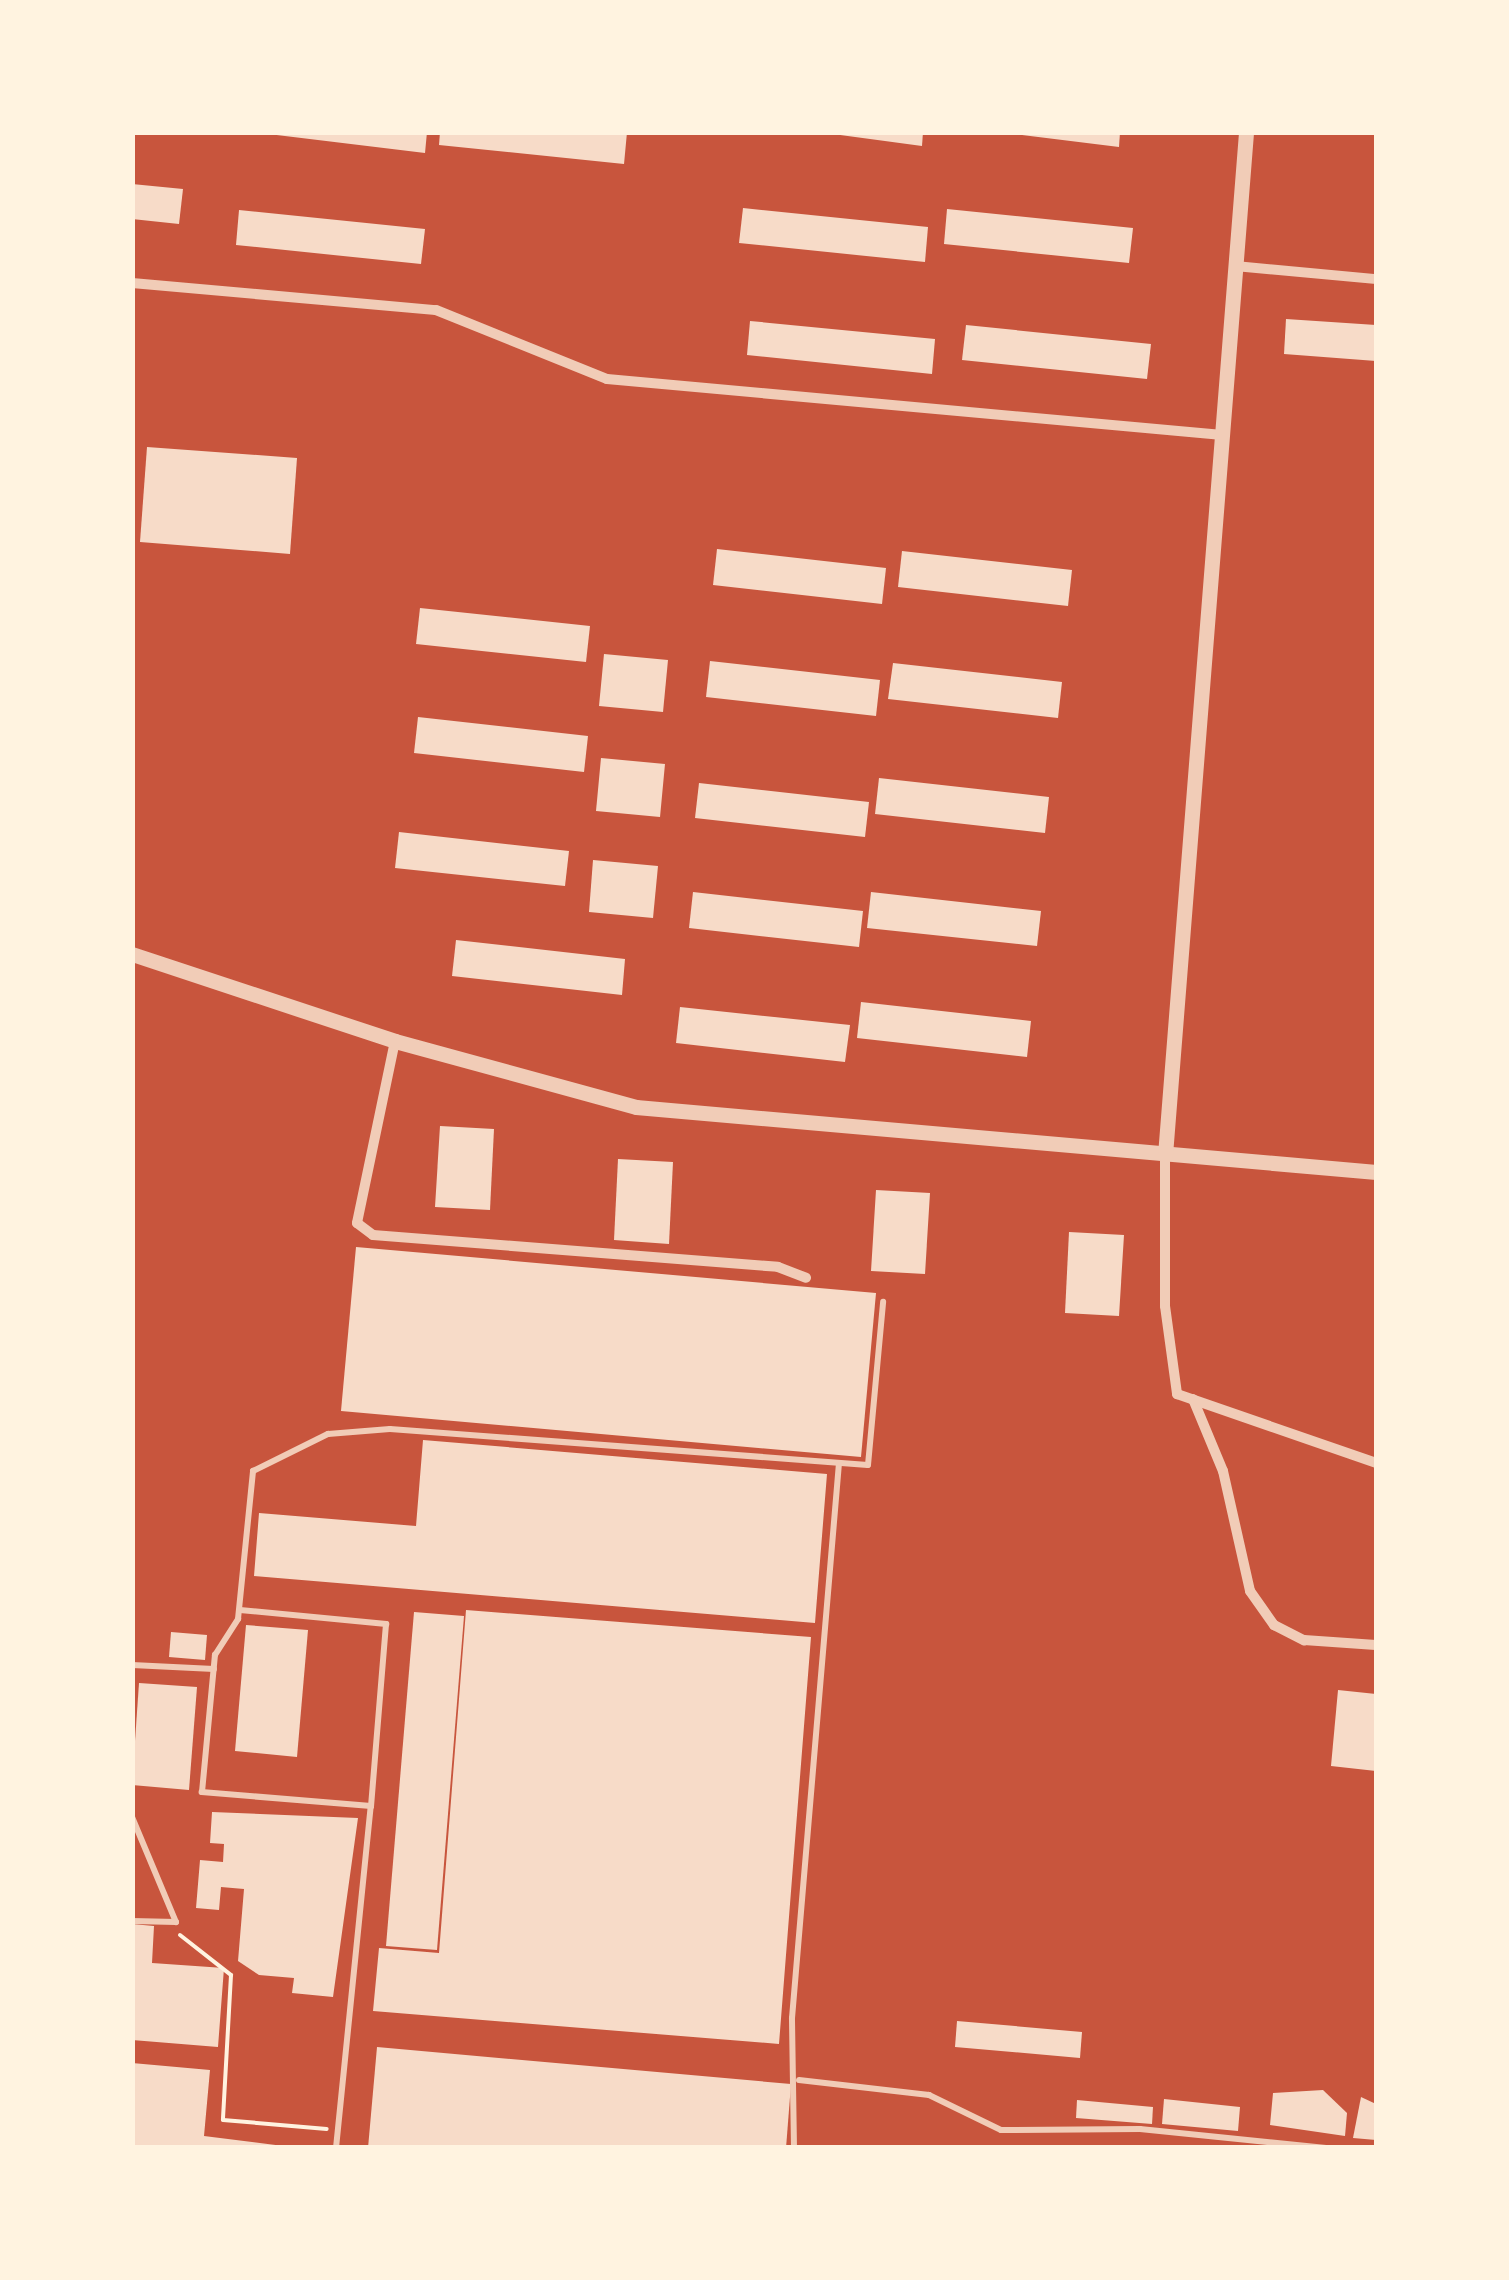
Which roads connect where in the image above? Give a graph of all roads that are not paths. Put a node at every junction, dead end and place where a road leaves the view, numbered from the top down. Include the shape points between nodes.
1 (1246, 132) edge
2 (1235, 266) junction
3 (1376, 278) edge
4 (132, 283) edge
5 (1222, 435) junction
6 (132, 954) edge
7 (396, 1042) junction
8 (1164, 1155) junction
9 (1376, 1172) edge
10 (806, 1278) dead end
11 (884, 1302) dead end
12 (1192, 1399) junction
13 (839, 1462) junction
14 (1376, 1463) edge
15 (239, 1610) junction
16 (1376, 1646) edge
17 (132, 1665) edge
18 (214, 1670) junction
19 (371, 1806) junction
20 (132, 1817) edge
21 (132, 1921) edge
22 (799, 2080) junction
23 (1295, 2146) edge
24 (336, 2148) edge
25 (794, 2148) edge
26 (1326, 2148) edge

1 - 2 street
2 - 3 street
2 - 5 street
4 - 5 street via 436,310 607,379
5 - 8 street
6 - 7 street
7 - 8 street via 713,1120
7 - 10 street via 357,1223 372,1235 778,1267
8 - 9 street
8 - 12 street via 1165,1306 1177,1394
11 - 13 lane via 868,1465
12 - 14 street
12 - 16 street via 1223,1471 1250,1591 1274,1625 1304,1640
13 - 15 lane via 390,1429 328,1434 253,1471
13 - 22 lane via 792,2018
15 - 18 lane
15 - 19 lane via 386,1624
17 - 18 lane
18 - 19 lane via 202,1792
19 - 24 lane
20 - 21 lane via 175,1908 169,1924
22 - 23 lane via 929,2095 1000,2130 1107,2136 1140,2129
22 - 25 lane
23 - 26 lane

